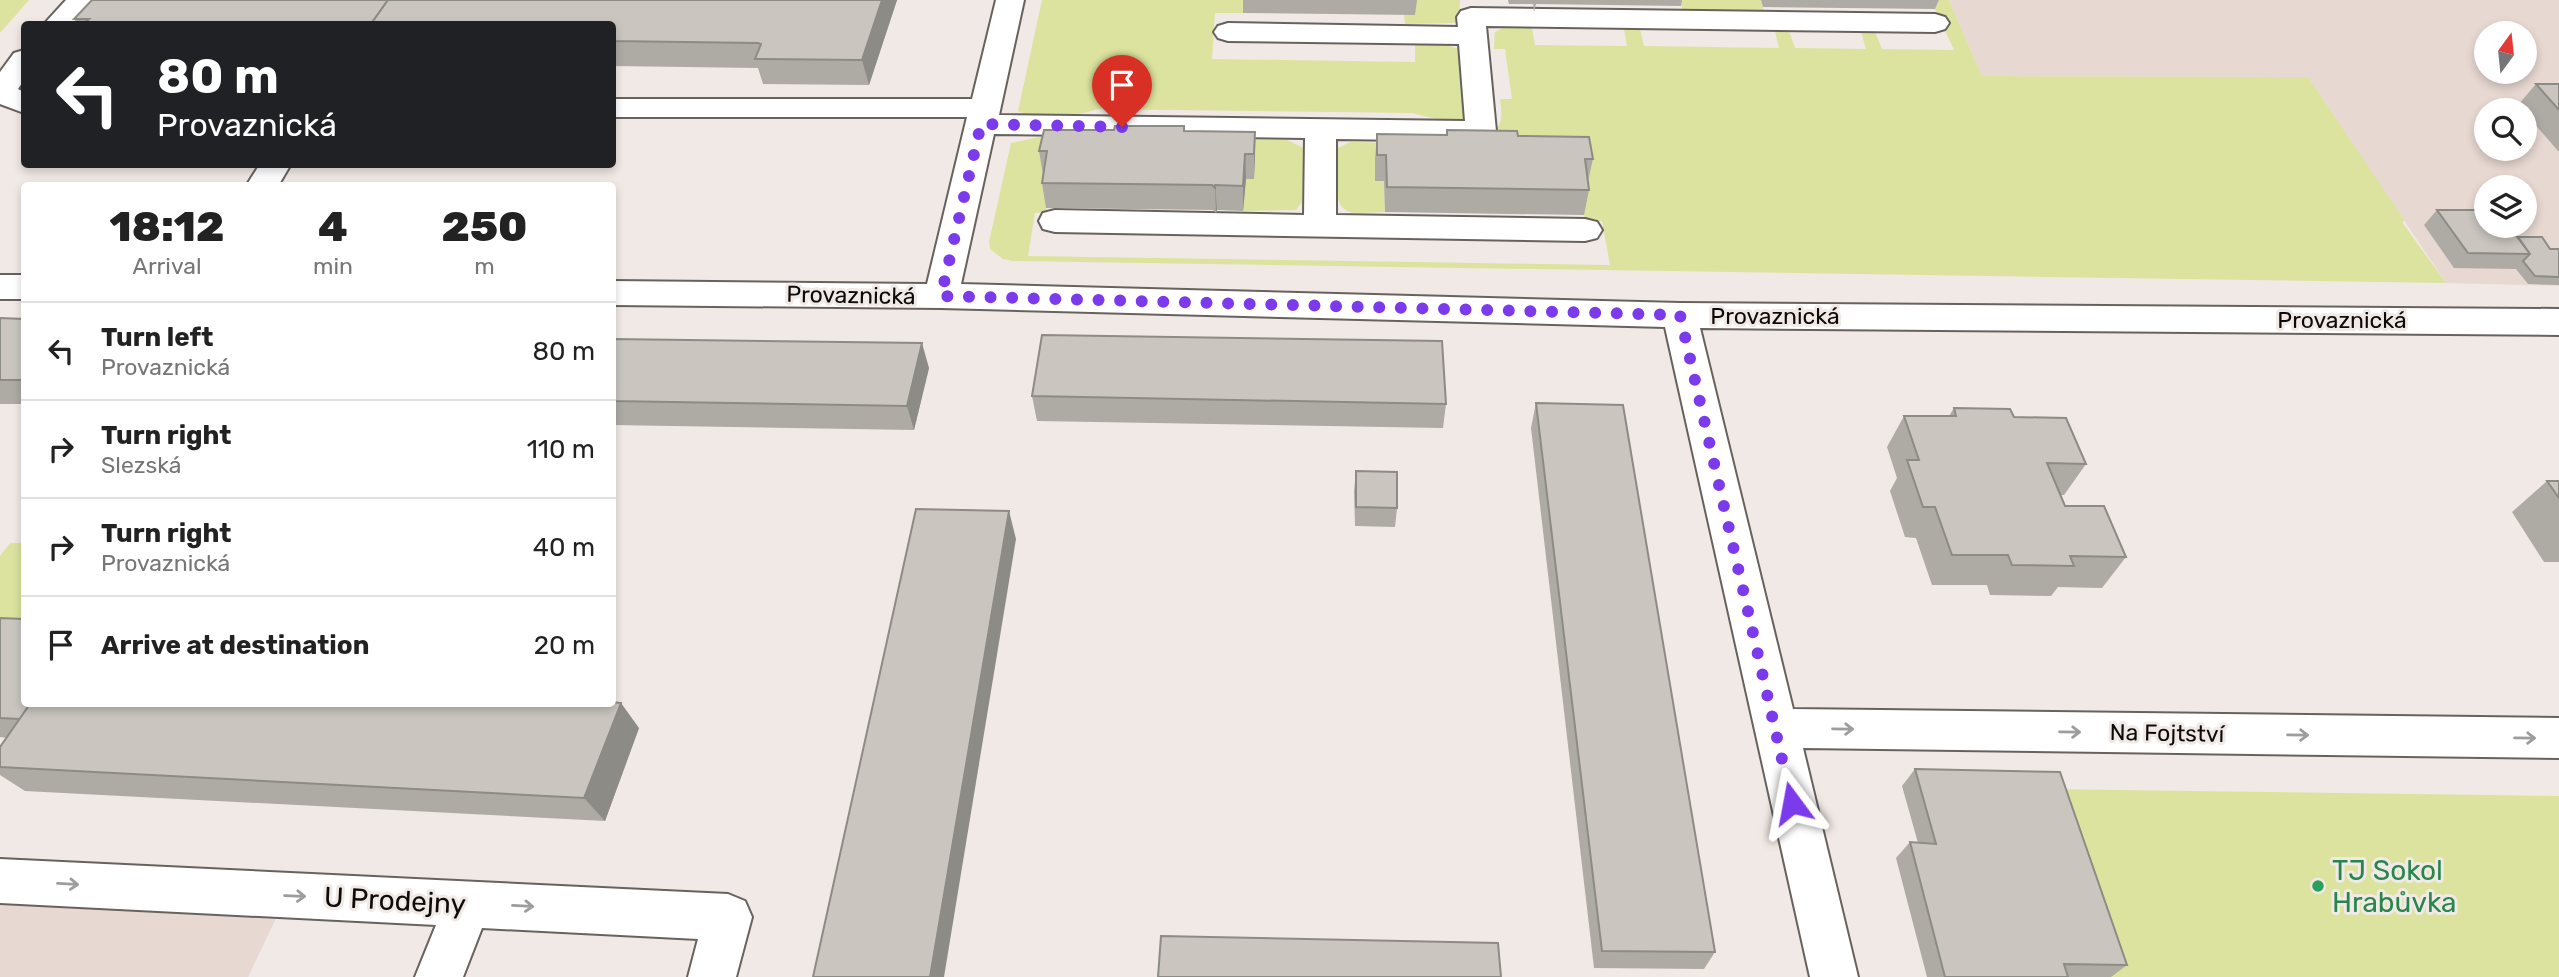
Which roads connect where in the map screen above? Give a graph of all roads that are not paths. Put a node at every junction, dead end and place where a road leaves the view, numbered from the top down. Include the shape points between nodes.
1 (82, 0) edge
2 (1010, 0) edge
3 (1471, 18) edge
4 (61, 21) edge
5 (1935, 23) dead end
6 (1228, 32) dead end
7 (21, 63) edge
8 (21, 102) edge
9 (616, 108) edge
10 (983, 116) junction
11 (1321, 129) junction
12 (1055, 221) edge
13 (1320, 226) junction
14 (1585, 230) edge
15 (0, 287) edge
16 (21, 287) edge
17 (616, 293) edge
18 (941, 296) junction
19 (1680, 315) junction
20 (2559, 322) edge
21 (1774, 728) junction
22 (2559, 738) edge
23 (0, 881) edge
24 (468, 904) junction
25 (439, 977) edge
26 (712, 977) edge
27 (1834, 977) edge

1 - 4 street
2 - 10 street
3 - 5 street
3 - 6 street
3 - 11 street via 1480,131
7 - 8 street via 1,92
9 - 10 street
10 - 11 street
10 - 18 street
11 - 13 street
12 - 13 street
13 - 14 street
15 - 16 street
17 - 18 street, Provaznická
18 - 19 street, Provaznická
19 - 20 street, Provaznická
19 - 21 street
21 -> 22 street, Na Fojtství
21 - 27 street
23 -> 24 street, U Prodejny
24 - 25 street
24 -> 26 street, U Prodejny via 728,917

